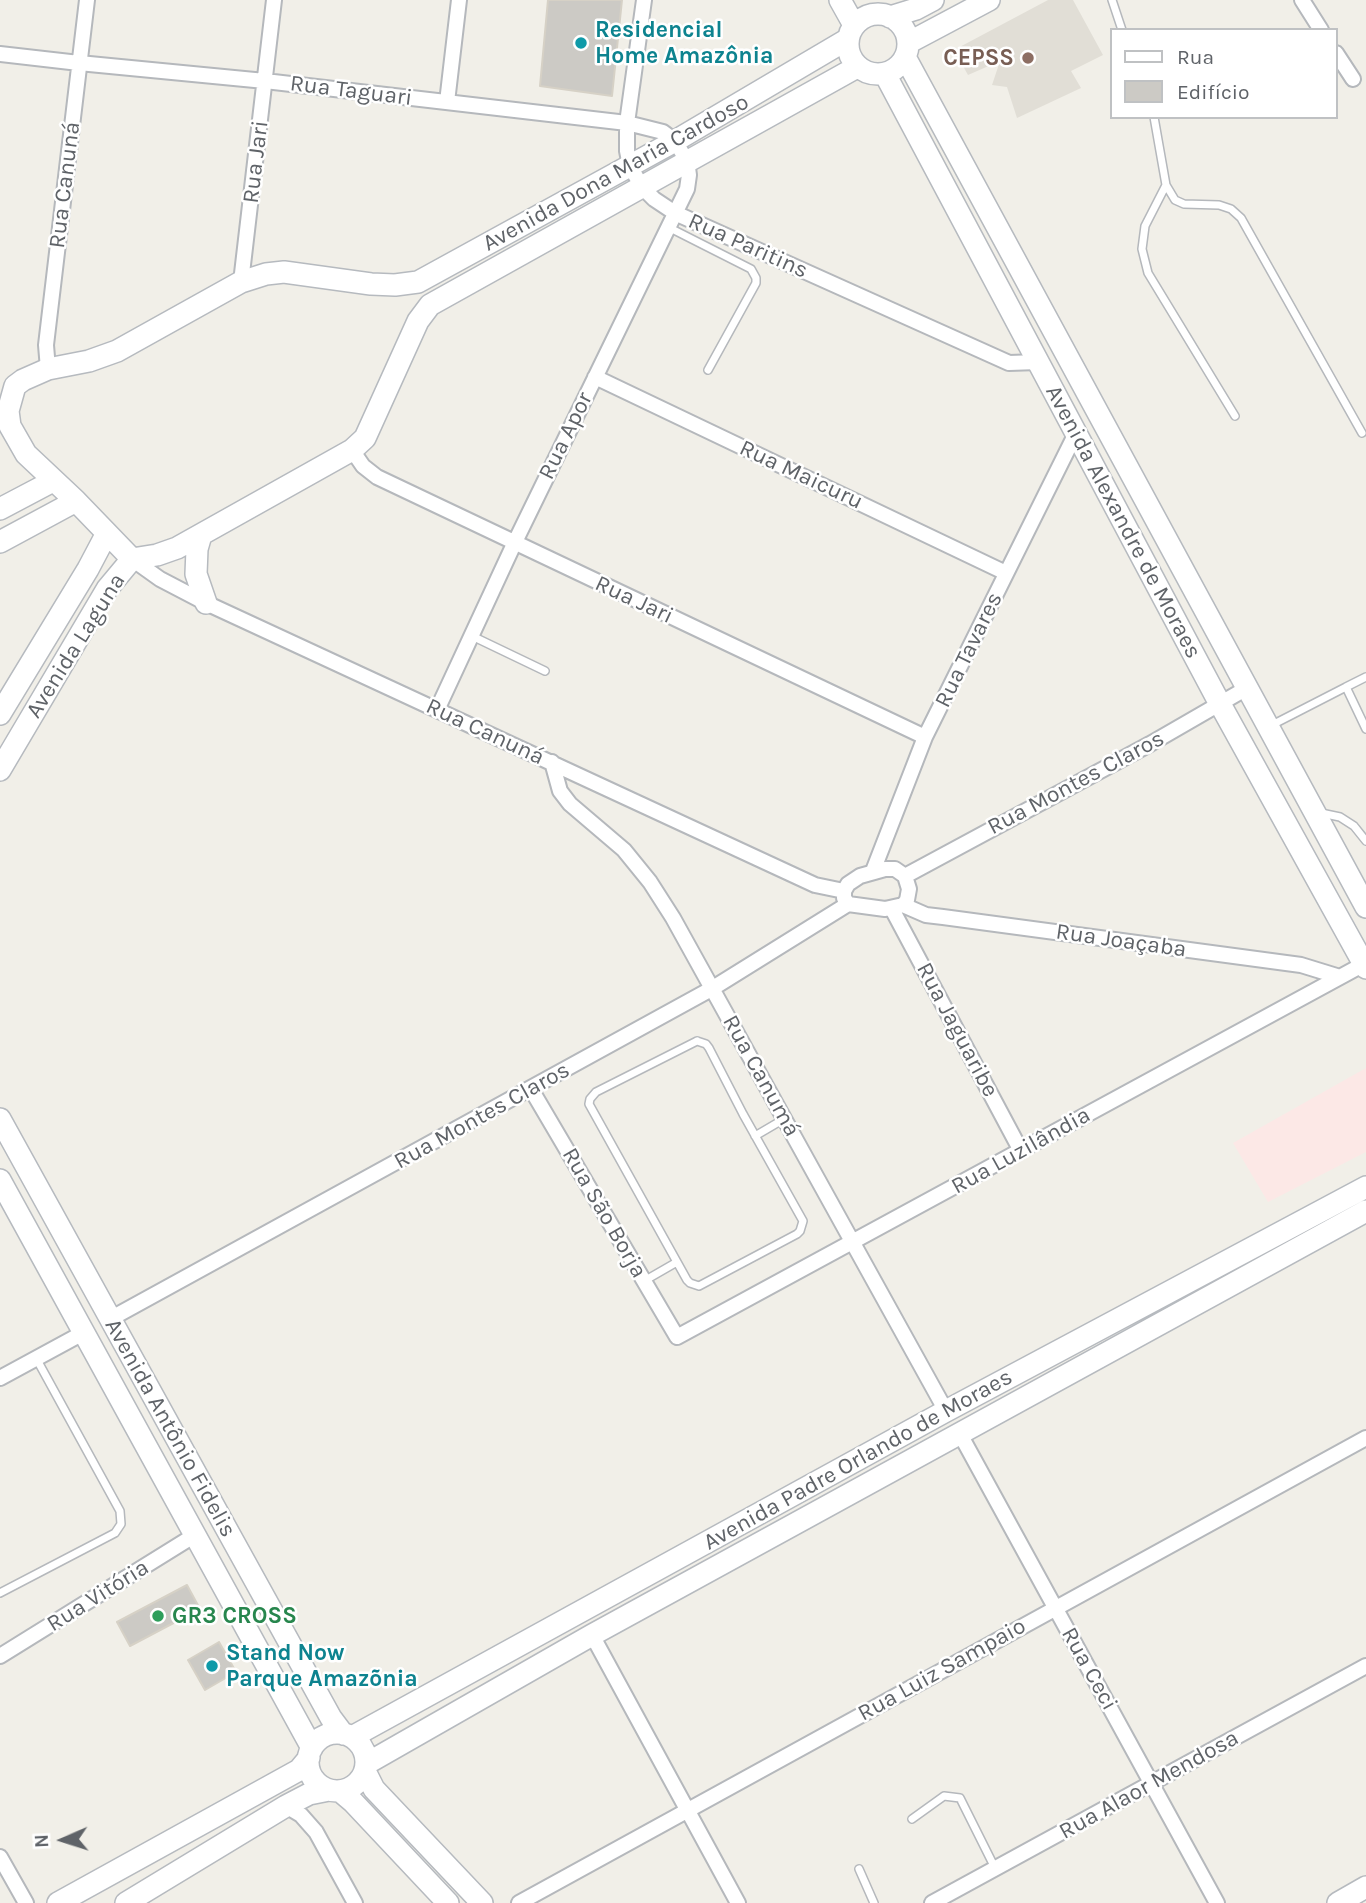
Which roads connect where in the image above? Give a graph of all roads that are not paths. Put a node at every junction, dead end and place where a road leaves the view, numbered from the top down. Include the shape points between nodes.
1 (87, 0) edge
2 (274, 0) edge
3 (459, 0) edge
4 (644, 0) edge
5 (840, 0) edge
6 (933, 0) edge
7 (989, 0) edge
8 (1112, 0) edge
9 (1302, 0) edge
10 (879, 10) edge
11 (1121, 28) edge
12 (1320, 28) edge
13 (851, 32) junction
14 (906, 50) junction
15 (0, 54) edge
16 (1338, 56) edge
17 (79, 63) junction
18 (857, 67) junction
19 (885, 74) junction
20 (1353, 79) dead end
21 (265, 81) junction
22 (447, 102) junction
23 (1154, 119) edge
24 (627, 122) junction
25 (676, 141) junction
26 (687, 161) junction
27 (629, 166) junction
28 (1166, 185) junction
29 (642, 187) junction
30 (675, 213) junction
31 (668, 227) junction
32 (241, 282) junction
33 (1038, 362) junction
34 (48, 369) junction
35 (708, 370) dead end
36 (595, 377) junction
37 (8, 386) edge
38 (1235, 416) dead end
39 (5, 425) edge
40 (1076, 433) junction
41 (1362, 433) dead end
42 (352, 450) junction
43 (53, 481) junction
44 (76, 501) junction
45 (0, 509) edge
46 (107, 533) junction
47 (201, 535) junction
48 (0, 542) edge
49 (514, 544) junction
50 (132, 559) junction
51 (1006, 573) junction
52 (206, 603) junction
53 (472, 636) junction
54 (545, 671) dead end
55 (1366, 677) edge
56 (1346, 687) junction
57 (1247, 688) junction
58 (1220, 704) junction
59 (437, 710) junction
60 (0, 714) edge
61 (1268, 727) junction
62 (1366, 729) edge
63 (925, 737) junction
64 (552, 762) junction
65 (0, 770) edge
66 (1314, 811) junction
67 (1366, 841) edge
68 (873, 871) junction
69 (905, 876) junction
70 (846, 897) junction
71 (898, 907) junction
72 (1366, 907) edge
73 (1365, 966) edge
74 (1340, 977) junction
75 (713, 988) junction
76 (531, 1089) junction
77 (0, 1119) edge
78 (784, 1119) junction
79 (755, 1136) junction
80 (1021, 1151) junction
81 (0, 1180) edge
82 (1366, 1187) edge
83 (1366, 1211) edge
84 (852, 1244) junction
85 (677, 1262) junction
86 (644, 1281) junction
87 (110, 1319) junction
88 (83, 1333) junction
89 (677, 1337) joint
90 (36, 1358) junction
91 (0, 1378) edge
92 (946, 1411) junction
93 (960, 1434) junction
94 (1366, 1438) edge
95 (195, 1535) junction
96 (0, 1593) edge
97 (1056, 1608) junction
98 (592, 1635) junction
99 (0, 1656) edge
100 (1366, 1666) edge
101 (348, 1736) junction
102 (311, 1753) junction
103 (365, 1767) junction
104 (1152, 1783) junction
105 (334, 1791) junction
106 (286, 1806) junction
107 (687, 1811) junction
108 (912, 1819) dead end
109 (0, 1857) edge
110 (859, 1869) dead end
111 (995, 1869) junction
112 (1366, 1888) edge
113 (134, 1901) edge
114 (26, 1903) edge
115 (58, 1903) edge
116 (355, 1903) edge
117 (449, 1903) edge
118 (482, 1903) edge
119 (519, 1903) edge
120 (738, 1903) edge
121 (874, 1903) edge
122 (932, 1903) edge
123 (1217, 1903) edge
124 (1338, 1903) edge

1 - 17 street, Rua Canuná
2 - 21 street, Rua Jari
3 - 22 street
4 - 24 street, Rua Paritins
5 - 13 main road
6 - 10 main road via 916,9
7 - 14 main road
8 - 11 lane
9 - 12 street
10 - 13 main road via 860,19
10 - 14 main road via 903,28
13 - 18 main road via 851,59
13 - 25 main road, Avenida Dona Maria Cardoso
14 - 19 main road via 900,65
14 - 57 main road, Avenida Alexandre de Moraes
15 - 17 street, Rua Taguari
16 - 20 street
17 - 21 street, Rua Taguari
17 - 34 street, Rua Canuná via 46,345
18 - 19 main road
18 - 26 main road, Avenida Dona Maria Cardoso
19 - 33 main road, Avenida Alexandre de Moraes
21 - 22 street, Rua Taguari
21 - 32 street, Rua Jari
22 - 24 street, Rua Taguari
23 - 28 lane
24 - 25 street, Rua Taguari via 663,132
24 - 27 street, Rua Paritins
25 - 26 street
25 - 27 main road, Avenida Dona Maria Cardoso
26 - 29 main road, Avenida Dona Maria Cardoso
26 - 30 street, Rua Apor via 687,189
27 - 29 street, Rua Paritins
27 - 32 main road, Avenida Dona Maria Cardoso via 418,282 371,284 284,272
28 - 38 lane via 1145,226 1148,273
28 - 41 lane via 1175,200 1184,204 1219,205 1241,218
29 - 30 street, Rua Paritins
29 - 42 main road, Avenida Dona Maria Cardoso via 430,305 418,321 365,438
30 - 31 street, Rua Apor
30 - 33 street, Rua Paritins via 1009,363
31 - 35 lane via 751,269 756,278
31 - 36 street, Rua Apor
32 - 34 main road via 117,351
33 - 40 main road, Avenida Alexandre de Moraes
34 - 37 main road
36 - 49 street, Rua Apor
36 - 51 street, Rua Maicuru
37 - 39 main road
39 - 43 main road
40 - 51 street, Rua Tavares
40 - 58 main road, Avenida Alexandre de Moraes
42 - 47 main road
42 - 49 street, Rua Jari via 377,477
43 - 44 main road
43 - 45 main road
44 - 46 main road
44 - 48 main road
46 - 50 main road
46 - 60 main road, Avenida Laguna
47 - 50 main road via 167,551
47 - 52 main road via 195,574
49 - 53 street, Rua Apor
49 - 63 street, Rua Jari
50 - 52 street, Rua Canuná
50 - 65 main road, Avenida Laguna via 107,589
51 - 63 street, Rua Tavares
52 - 59 street, Rua Canuná
53 - 54 lane
53 - 59 street, Rua Apor
55 - 56 lane
56 - 61 lane
56 - 62 lane
57 - 58 street, Rua Montes Claros
57 - 61 main road, Avenida Alexandre de Moraes
58 - 69 street, Rua Montes Claros
58 - 73 main road, Avenida Alexandre de Moraes
59 - 64 street, Rua Canuná
61 - 66 main road, Avenida Alexandre de Moraes
63 - 68 street, Rua Tavares
64 - 70 street, Rua Canuná
64 - 75 street, Rua Canumá via 559,792 624,850 650,881
66 - 67 lane via 1340,817
66 - 72 main road, Avenida Alexandre de Moraes
68 - 69 street via 895,869
68 - 70 street via 852,881
69 - 71 street via 907,900
70 - 71 street via 868,908
70 - 75 street, Rua Montes Claros
71 - 74 street, Rua Joaçaba via 926,915 1301,965
71 - 80 street, Rua Jaguaribe
73 - 74 street, Rua Luzilândia
74 - 80 street, Rua Luzilândia
75 - 76 street, Rua Montes Claros
75 - 78 street, Rua Canumá
76 - 86 street, Rua São Borja
76 - 87 street, Rua Montes Claros
77 - 87 main road, Avenida Antônio Fidelis
78 - 79 lane
78 - 84 street, Rua Canumá
79 - 85 lane via 801,1217 800,1231 699,1286 690,1283
79 - 85 lane via 702,1042 693,1042 592,1095 591,1109
80 - 84 street, Rua Luzilândia
81 - 88 main road, Avenida Antônio Fidelis
82 - 92 main road, Avenida Padre Orlando de Moraes
83 - 93 main road, Avenida Padre Orlando de Moraes
84 - 89 street, Rua Luzilândia
84 - 92 street, Rua Canumá
85 - 86 lane
86 - 89 street, Rua São Borja
87 - 101 main road, Avenida Antônio Fidelis via 331,1718
88 - 90 street
88 - 95 main road, Avenida Antônio Fidelis
90 - 91 street
90 - 96 lane via 120,1511 121,1524 115,1533
92 - 101 main road, Avenida Padre Orlando de Moraes
93 - 97 street, Rua Ceci
93 - 98 main road, Avenida Padre Orlando de Moraes
94 - 97 street, Rua Luiz Sampaio
95 - 99 street, Rua Vitória
95 - 102 main road, Avenida Antônio Fidelis
97 - 104 street, Rua Ceci
97 - 107 street, Rua Luiz Sampaio
98 - 103 main road, Avenida Padre Orlando de Moraes
98 - 107 street
100 - 104 street, Rua Alaor Mendosa
101 - 102 main road via 327,1735
101 - 103 main road via 364,1752
102 - 105 main road via 315,1781
102 - 115 main road via 299,1770
103 - 105 main road via 355,1785
103 - 118 main road via 374,1789
104 - 111 street, Rua Alaor Mendosa
104 - 123 street, Rua Ceci
105 - 106 main road via 309,1794
105 - 117 main road via 353,1801
106 - 113 main road
106 - 116 street via 316,1832
107 - 119 street, Rua Luiz Sampaio
107 - 120 street
108 - 111 lane via 944,1796 960,1798
109 - 114 street
110 - 121 lane
111 - 122 street, Rua Alaor Mendosa
112 - 124 main road

